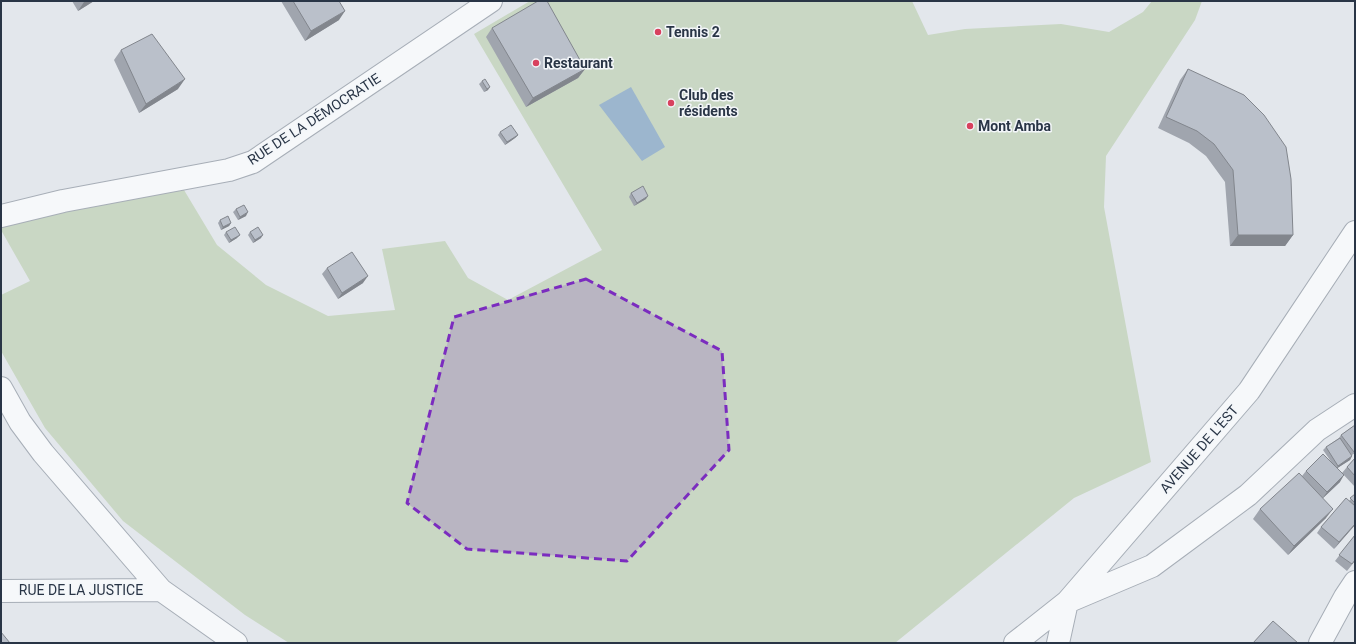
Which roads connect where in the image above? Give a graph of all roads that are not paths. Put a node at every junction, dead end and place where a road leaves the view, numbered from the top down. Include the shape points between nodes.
1 (491, 1) edge
2 (1, 216) edge
3 (1355, 232) edge
4 (1, 388) edge
5 (1355, 405) edge
6 (1355, 582) edge
7 (161, 590) junction
8 (1, 591) edge
9 (1067, 602) junction
10 (236, 643) edge
11 (1015, 643) edge
12 (1058, 643) edge
13 (1320, 643) edge

1 - 2 street, RUE DE LA DÉMOCRATIE via 253,162 229,170 63,201
3 - 9 street, AVENUE DE L'EST via 1250,391
4 - 7 street via 20,422 43,453
5 - 9 street via 1317,430 1248,495 1152,566
6 - 13 street
7 - 8 street, RUE DE LA JUSTICE
7 - 10 street
9 - 11 street, AVENUE DE L'EST
9 - 12 street

